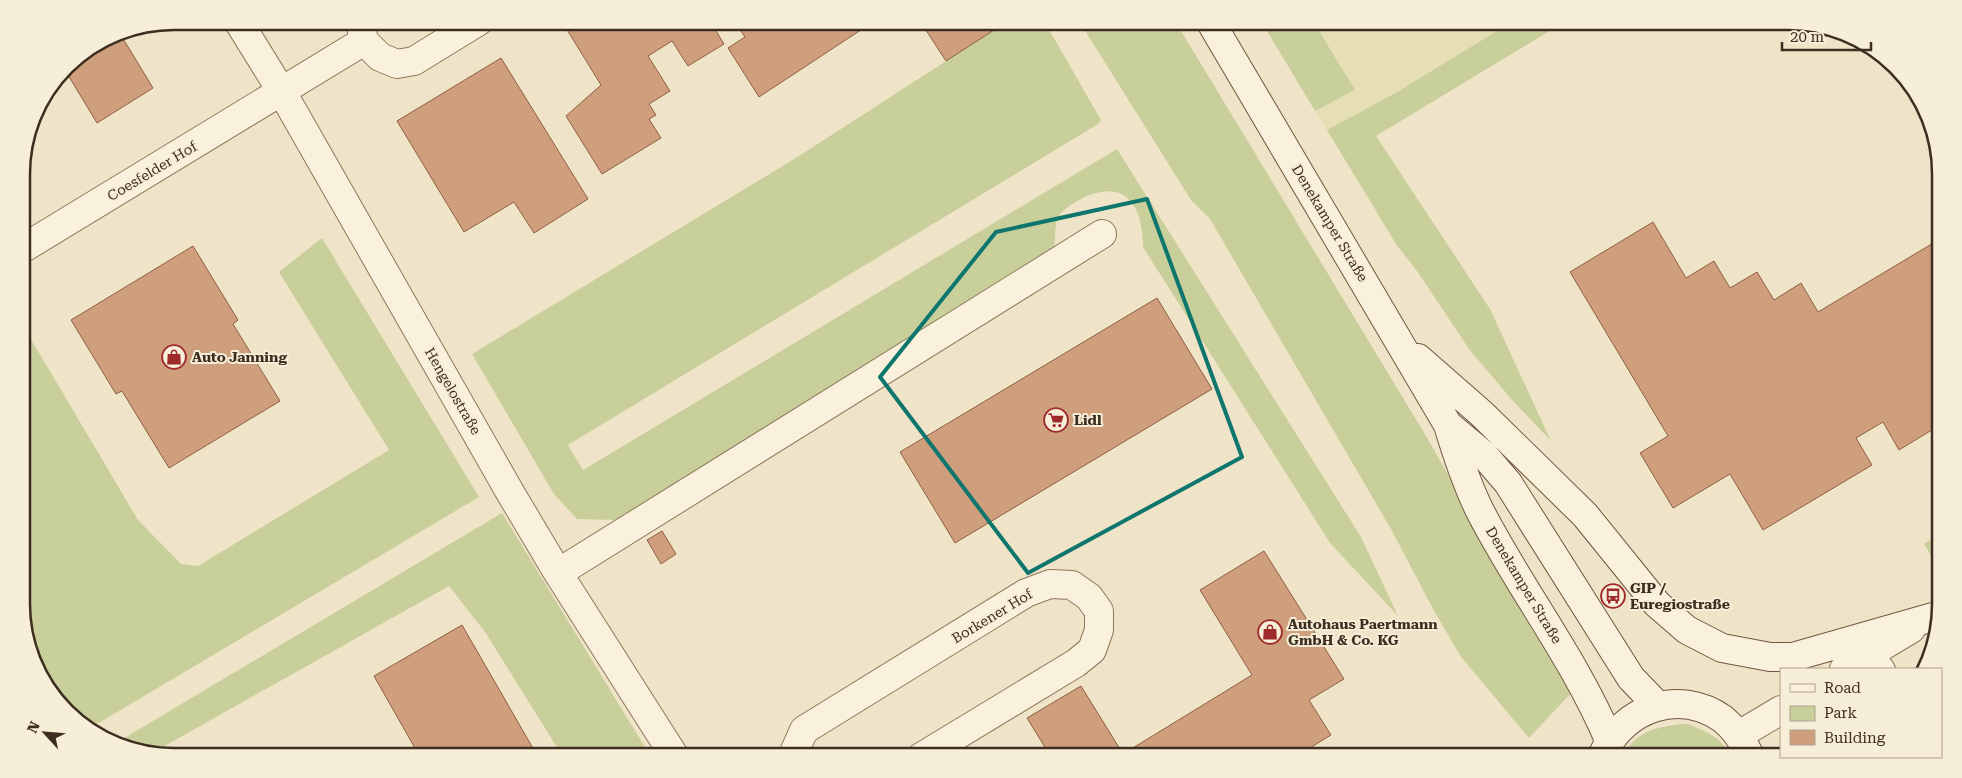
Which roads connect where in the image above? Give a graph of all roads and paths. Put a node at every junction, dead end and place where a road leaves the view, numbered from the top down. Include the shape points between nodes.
1 (244, 30) edge
2 (464, 30) edge
3 (1215, 30) edge
4 (362, 31) edge
5 (282, 92) junction
6 (1102, 234) dead end
7 (30, 245) edge
8 (1402, 344) junction
9 (1448, 425) junction
10 (558, 573) junction
11 (1931, 616) edge
12 (1931, 619) edge
13 (1880, 660) edge
14 (1848, 668) edge
15 (1658, 706) junction
16 (1780, 711) edge
17 (1744, 746) edge
18 (669, 748) edge
19 (796, 748) edge
20 (936, 748) edge
21 (1605, 748) edge

1 - 5 street, Hengelostraße
2 - 4 street via 414,61 396,64 380,57
3 - 8 street, Denekamper Straße
4 - 5 street, Coesfelder Hof
5 - 7 street, Coesfelder Hof
5 - 10 street, Hengelostraße
6 - 10 street
8 - 9 street, Denekamper Straße
8 - 11 street via 1482,414 1585,515 1657,604 1687,630 1722,648 1770,657 1794,657
9 - 15 street, Denekamper Straße via 1484,455 1508,483 1631,678
9 - 21 street, Denekamper Straße via 1462,469 1481,511 1592,701
10 - 18 street, Hengelostraße
12 - 13 street
13 - 14 street
15 - 17 street, Denekamper Straße via 1680,704 1702,709 1723,720
15 - 21 street, Denekamper Straße via 1639,713 1622,725
16 - 17 street
19 - 20 street, Borkener Hof via 804,730 1026,593 1050,584 1072,585 1089,597 1099,611 1100,630 1092,650 1076,663

